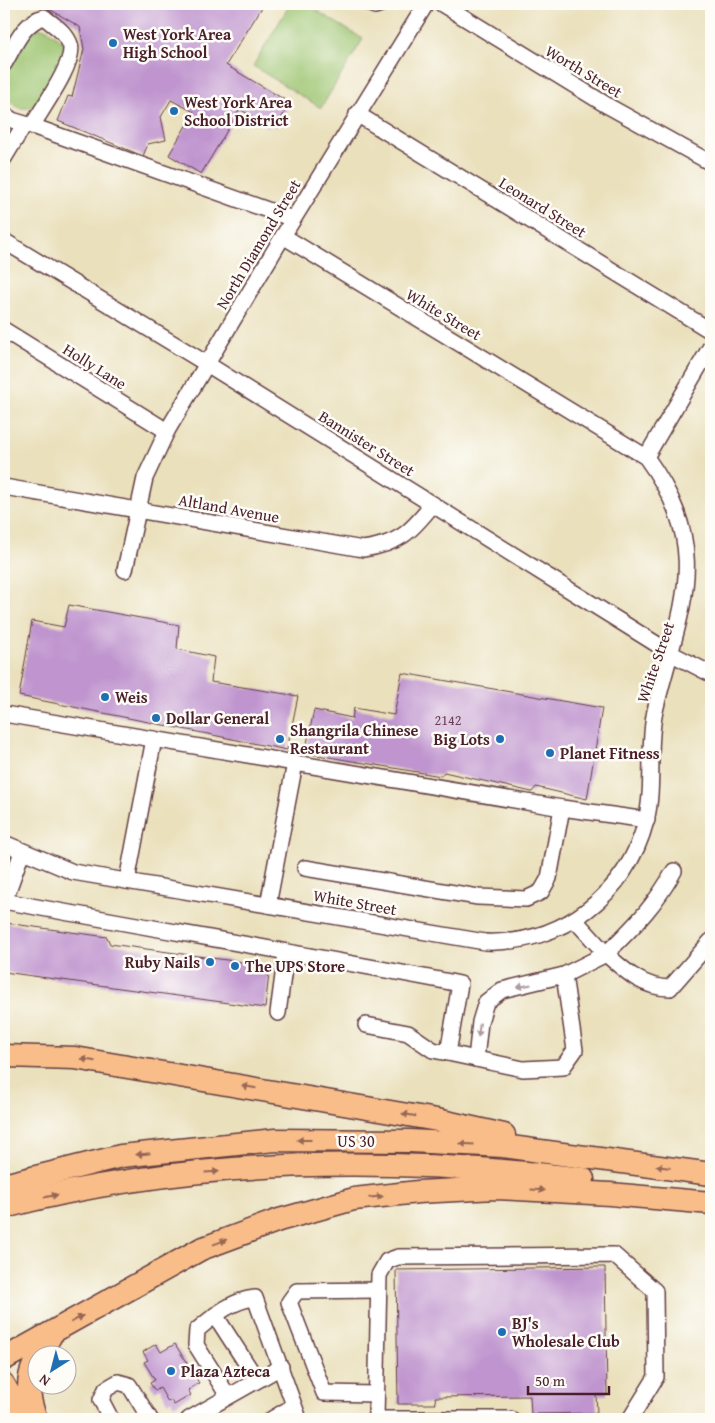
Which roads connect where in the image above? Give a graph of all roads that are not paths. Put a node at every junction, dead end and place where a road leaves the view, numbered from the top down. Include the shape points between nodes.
1 (370, 4) edge
2 (381, 4) edge
3 (426, 4) edge
4 (442, 4) edge
5 (4, 64) edge
6 (4, 114) edge
7 (357, 114) junction
8 (28, 126) junction
9 (4, 158) edge
10 (711, 163) edge
11 (293, 219) junction
12 (283, 236) junction
13 (4, 241) edge
14 (4, 330) edge
15 (711, 331) edge
16 (711, 346) edge
17 (207, 364) junction
18 (167, 431) junction
19 (646, 457) junction
20 (4, 486) edge
21 (432, 504) junction
22 (139, 510) junction
23 (696, 529) dead end
24 (126, 570) dead end
25 (700, 575) dead end
26 (674, 655) junction
27 (711, 674) edge
28 (4, 714) edge
29 (154, 740) junction
30 (295, 763) junction
31 (562, 808) junction
32 (647, 820) junction
33 (4, 843) edge
34 (22, 852) junction
35 (305, 868) dead end
36 (674, 871) dead end
37 (127, 881) junction
38 (4, 902) edge
39 (268, 905) junction
40 (575, 920) junction
41 (711, 941) edge
42 (286, 953) junction
43 (606, 954) junction
44 (564, 975) junction
45 (278, 1013) dead end
46 (366, 1025) dead end
47 (448, 1053) junction
48 (4, 1056) edge
49 (476, 1059) junction
50 (627, 1162) junction
51 (711, 1174) edge
52 (4, 1185) edge
53 (711, 1195) edge
54 (711, 1203) edge
55 (4, 1207) edge
56 (378, 1290) junction
57 (215, 1315) junction
58 (53, 1332) junction
59 (4, 1359) edge
60 (280, 1367) junction
61 (256, 1380) junction
62 (4, 1383) edge
63 (376, 1394) junction
64 (228, 1396) junction
65 (297, 1413) edge
66 (25, 1419) edge
67 (36, 1419) edge
68 (111, 1419) edge
69 (150, 1419) edge
70 (190, 1419) edge
71 (272, 1419) edge
72 (375, 1419) edge
73 (511, 1419) edge
74 (630, 1419) edge

1 - 2 street
3 - 7 street, North Diamond Street
4 - 10 street, Worth Street via 608,106
5 - 8 street via 23,33 37,19 44,17 61,29 72,46 70,61
6 - 8 street
7 - 11 street, North Diamond Street
7 - 15 street, Leonard Street
8 - 9 street
8 - 11 street
11 - 12 street, North Diamond Street
12 - 17 street, North Diamond Street
12 - 19 street, White Street
13 - 17 street, Bannister Street
14 - 18 street, Holly Lane
16 - 19 street
17 - 18 street, North Diamond Street
17 - 21 street, Bannister Street
18 - 22 street, North Diamond Street via 145,478
19 - 23 street, White Street via 678,490
20 - 22 street, Altland Avenue
21 - 22 street, Altland Avenue via 405,536 363,549
21 - 26 street, Bannister Street
22 - 24 street, North Diamond Street
25 - 26 street, White Street via 694,606
26 - 27 street, Bannister Street
26 - 32 street, White Street via 654,716
28 - 29 street
29 - 30 street
29 - 37 street
30 - 31 street
30 - 39 street
31 - 32 street
31 - 35 street via 549,878 541,892 526,899 478,897
32 - 40 street, White Street via 638,846 612,889
33 - 34 street, White Street
34 - 37 street, White Street via 73,872
34 - 38 street
36 - 43 street via 653,906
37 - 39 street, White Street
38 - 42 street
39 - 40 street, White Street via 484,942 505,943 530,938
40 - 43 street
41 - 43 street via 670,988 655,988 638,979
42 - 45 street
42 - 47 street via 460,984
43 - 44 street
44 -> 49 street via 502,990 486,1002
44 - 49 street via 575,1050 562,1067 523,1069
46 - 47 street via 408,1033 433,1050
47 - 49 street
50 -> 48 highway via 437,1120 200,1078 75,1058
51 -> 50 highway, US 30 / US 30
50 -> 52 highway, US 30 / US 30 via 503,1146 410,1141 275,1140 121,1156
55 -> 53 highway, US 30 / US 30 via 148,1177 365,1163 518,1171
58 -> 54 highway via 201,1249 279,1220 354,1199 496,1188
56 - 63 street
56 - 63 street via 297,1291 289,1302 324,1393
56 - 74 street via 379,1274 387,1261 398,1257 614,1255 655,1291 656,1377
57 - 60 street via 243,1299 255,1298
57 - 61 street
57 - 64 street via 197,1330 196,1345
58 - 59 highway
58 - 67 highway via 34,1360 29,1380
60 - 61 street
60 - 65 street
61 - 64 street
62 - 66 main road
63 - 72 street
64 - 70 street
65 - 71 street
68 - 69 street via 101,1400 106,1389 118,1382 129,1385
72 - 73 street

